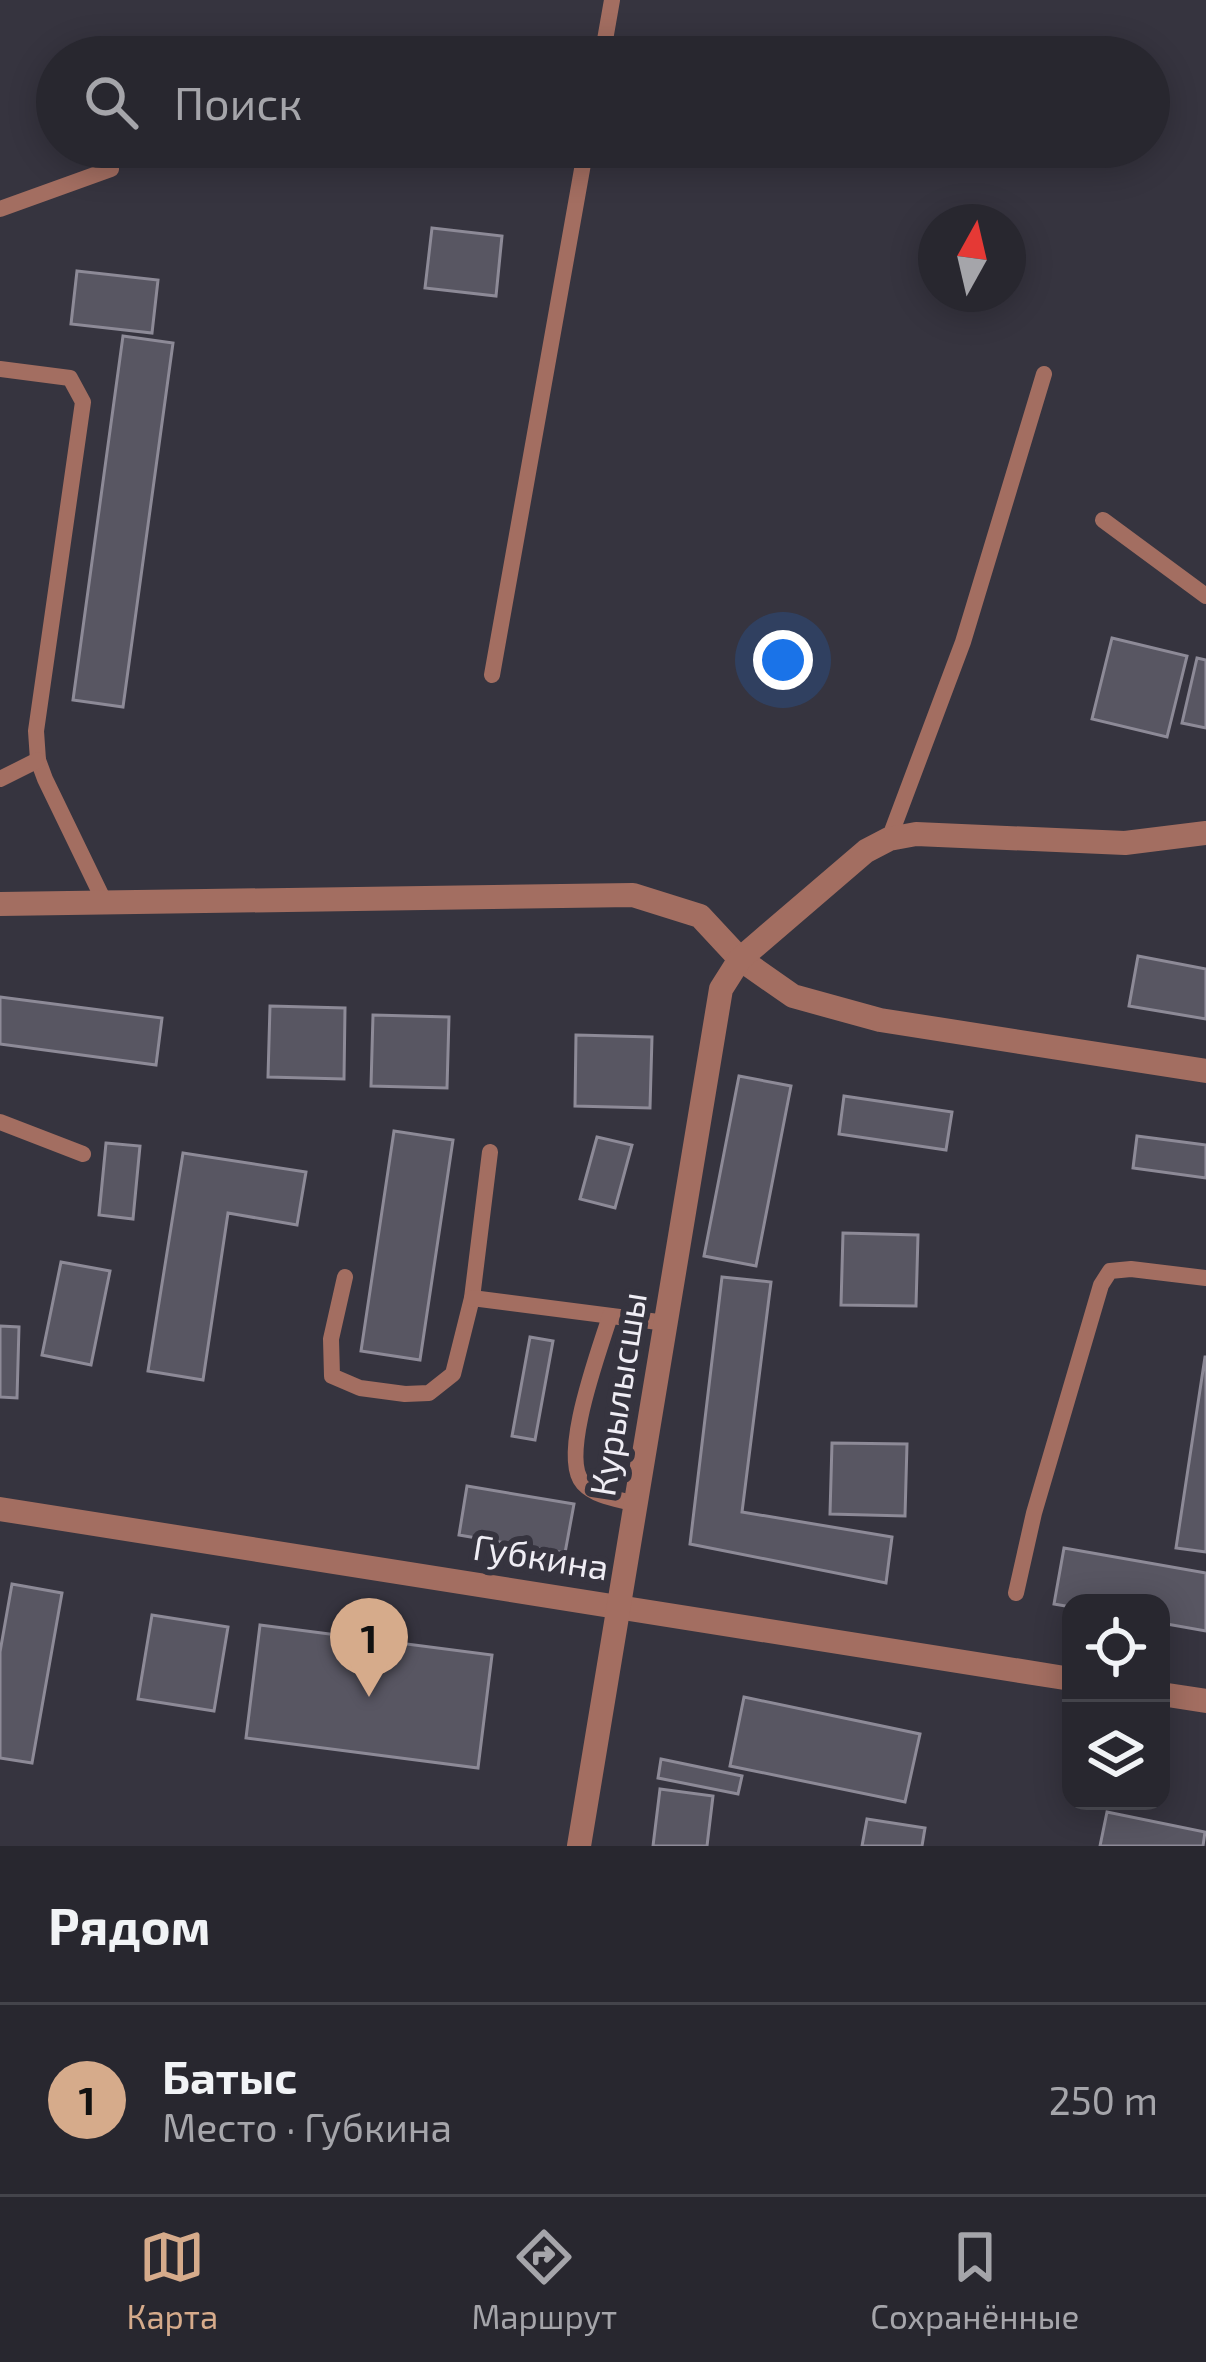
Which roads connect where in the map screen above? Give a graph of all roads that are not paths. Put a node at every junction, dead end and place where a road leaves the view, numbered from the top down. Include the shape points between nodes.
1 (613, 0) edge
2 (606, 36) edge
3 (582, 168) edge
4 (111, 170) dead end
5 (0, 209) edge
6 (0, 369) edge
7 (1044, 374) dead end
8 (1103, 520) dead end
9 (1206, 596) edge
10 (491, 675) dead end
11 (38, 760) junction
12 (0, 779) edge
13 (1206, 833) edge
14 (889, 839) junction
15 (105, 903) junction
16 (0, 904) edge
17 (740, 959) junction
18 (1206, 1071) edge
19 (0, 1122) edge
20 (490, 1152) dead end
21 (83, 1154) dead end
22 (345, 1277) dead end
23 (1206, 1278) edge
24 (472, 1298) junction
25 (610, 1316) junction
26 (666, 1323) junction
27 (636, 1504) junction
28 (0, 1509) edge
29 (1016, 1593) dead end
30 (619, 1606) junction
31 (1062, 1678) edge
32 (1170, 1695) edge
33 (1206, 1701) edge
34 (579, 1846) edge

1 - 2 lane
3 - 10 lane
4 - 5 lane
6 - 11 lane via 70,378 83,402
7 - 14 lane via 963,642
8 - 9 lane
11 - 12 lane
11 - 15 lane
13 - 14 street via 1125,843
14 - 17 street
15 - 16 street
15 - 17 street via 633,895 700,916
17 - 18 street via 793,996 880,1020
17 - 26 street, Курылысшы via 722,989
19 - 21 lane
20 - 24 lane
22 - 24 lane via 332,1376 360,1388 429,1393 453,1374
23 - 29 lane via 1131,1269 1110,1271 1101,1285
24 - 25 lane
25 - 26 lane
25 - 27 lane via 574,1466 596,1493
26 - 27 street, Курылысшы
27 - 30 street, Курылысшы
28 - 30 street, Губкина
30 - 31 street, Губкина
30 - 34 street, Курылысшы
32 - 33 street

